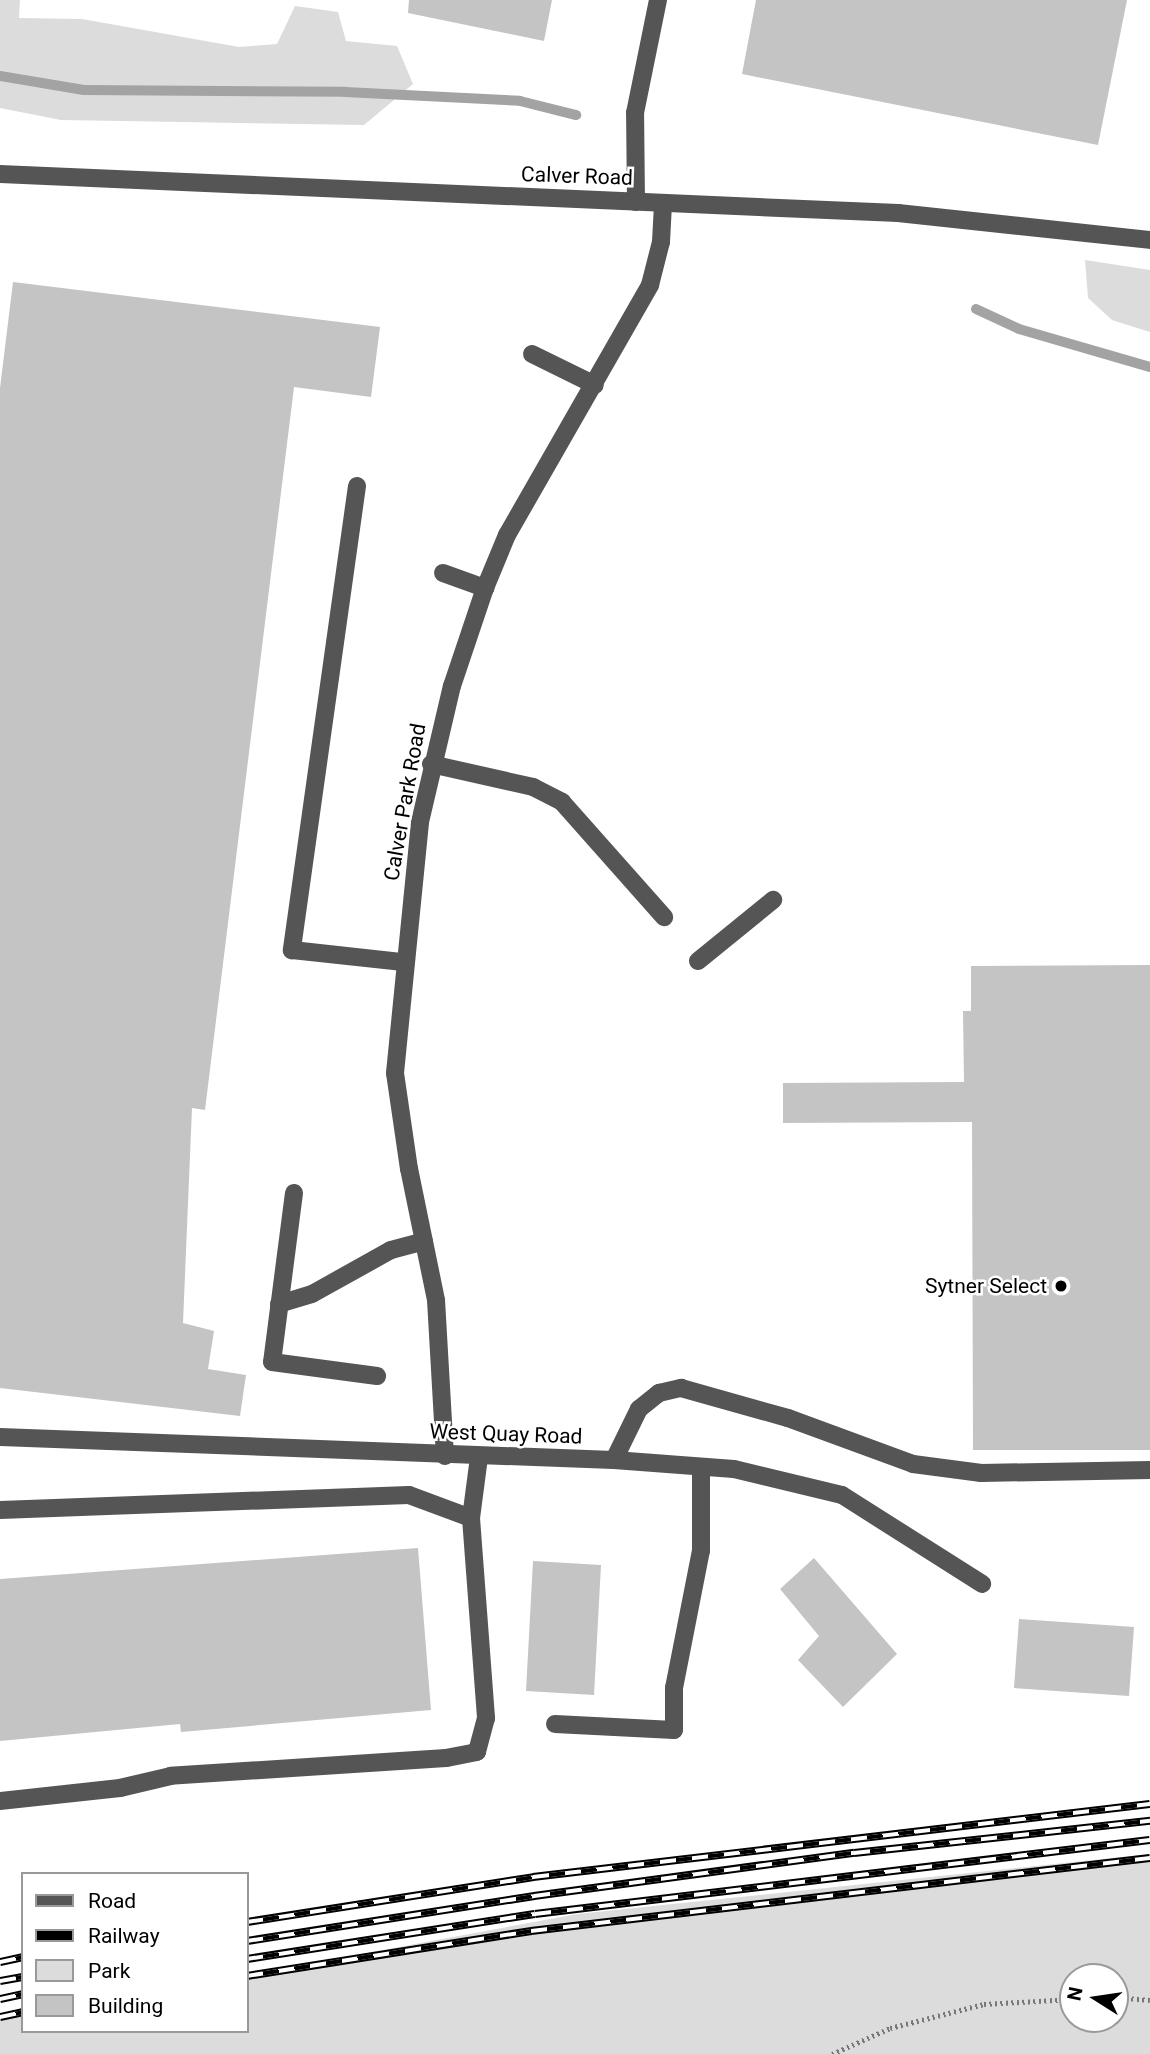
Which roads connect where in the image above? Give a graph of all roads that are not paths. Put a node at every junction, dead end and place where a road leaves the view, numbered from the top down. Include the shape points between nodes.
1 (658, 0) edge
2 (0, 174) edge
3 (636, 202) junction
4 (663, 203) junction
5 (1150, 240) edge
6 (532, 354) dead end
7 (595, 385) junction
8 (357, 486) dead end
9 (443, 573) dead end
10 (485, 588) junction
11 (431, 764) junction
12 (773, 900) dead end
13 (664, 917) dead end
14 (698, 961) dead end
15 (403, 962) junction
16 (294, 1193) dead end
17 (424, 1241) junction
18 (279, 1304) junction
19 (377, 1376) dead end
20 (0, 1437) edge
21 (445, 1456) junction
22 (479, 1457) junction
23 (614, 1460) junction
24 (701, 1467) junction
25 (1150, 1470) edge
26 (0, 1510) edge
27 (471, 1518) junction
28 (982, 1584) dead end
29 (555, 1724) dead end
30 (0, 1801) edge

1 - 3 street via 635,113
2 - 3 street, Calver Road
3 - 4 street, Calver Road
4 - 5 street, Calver Road via 923,215
4 - 7 street, Calver Park Road via 661,242 650,285
6 - 7 street
7 - 10 street, Calver Park Road via 507,535
8 - 15 street via 292,950
9 - 10 street
10 - 11 street, Calver Park Road
11 - 13 street via 533,787 562,802
11 - 15 street, Calver Park Road
12 - 14 street
15 - 17 street, Calver Park Road via 395,1073
16 - 18 street
17 - 18 street via 391,1250 312,1294
17 - 21 street, Calver Park Road via 436,1300
18 - 19 street via 272,1362
20 - 21 street, West Quay Road
21 - 22 street, West Quay Road
22 - 23 street, West Quay Road
22 - 27 street
23 - 24 street, West Quay Road
23 - 25 street via 639,1409 659,1393 681,1388 788,1418 914,1464 981,1473
24 - 28 street, West Quay Road via 734,1469 842,1495
24 - 29 street via 701,1550 674,1688 674,1730
26 - 27 street via 409,1495
27 - 30 street via 486,1718 477,1752 446,1758 171,1776 120,1788

